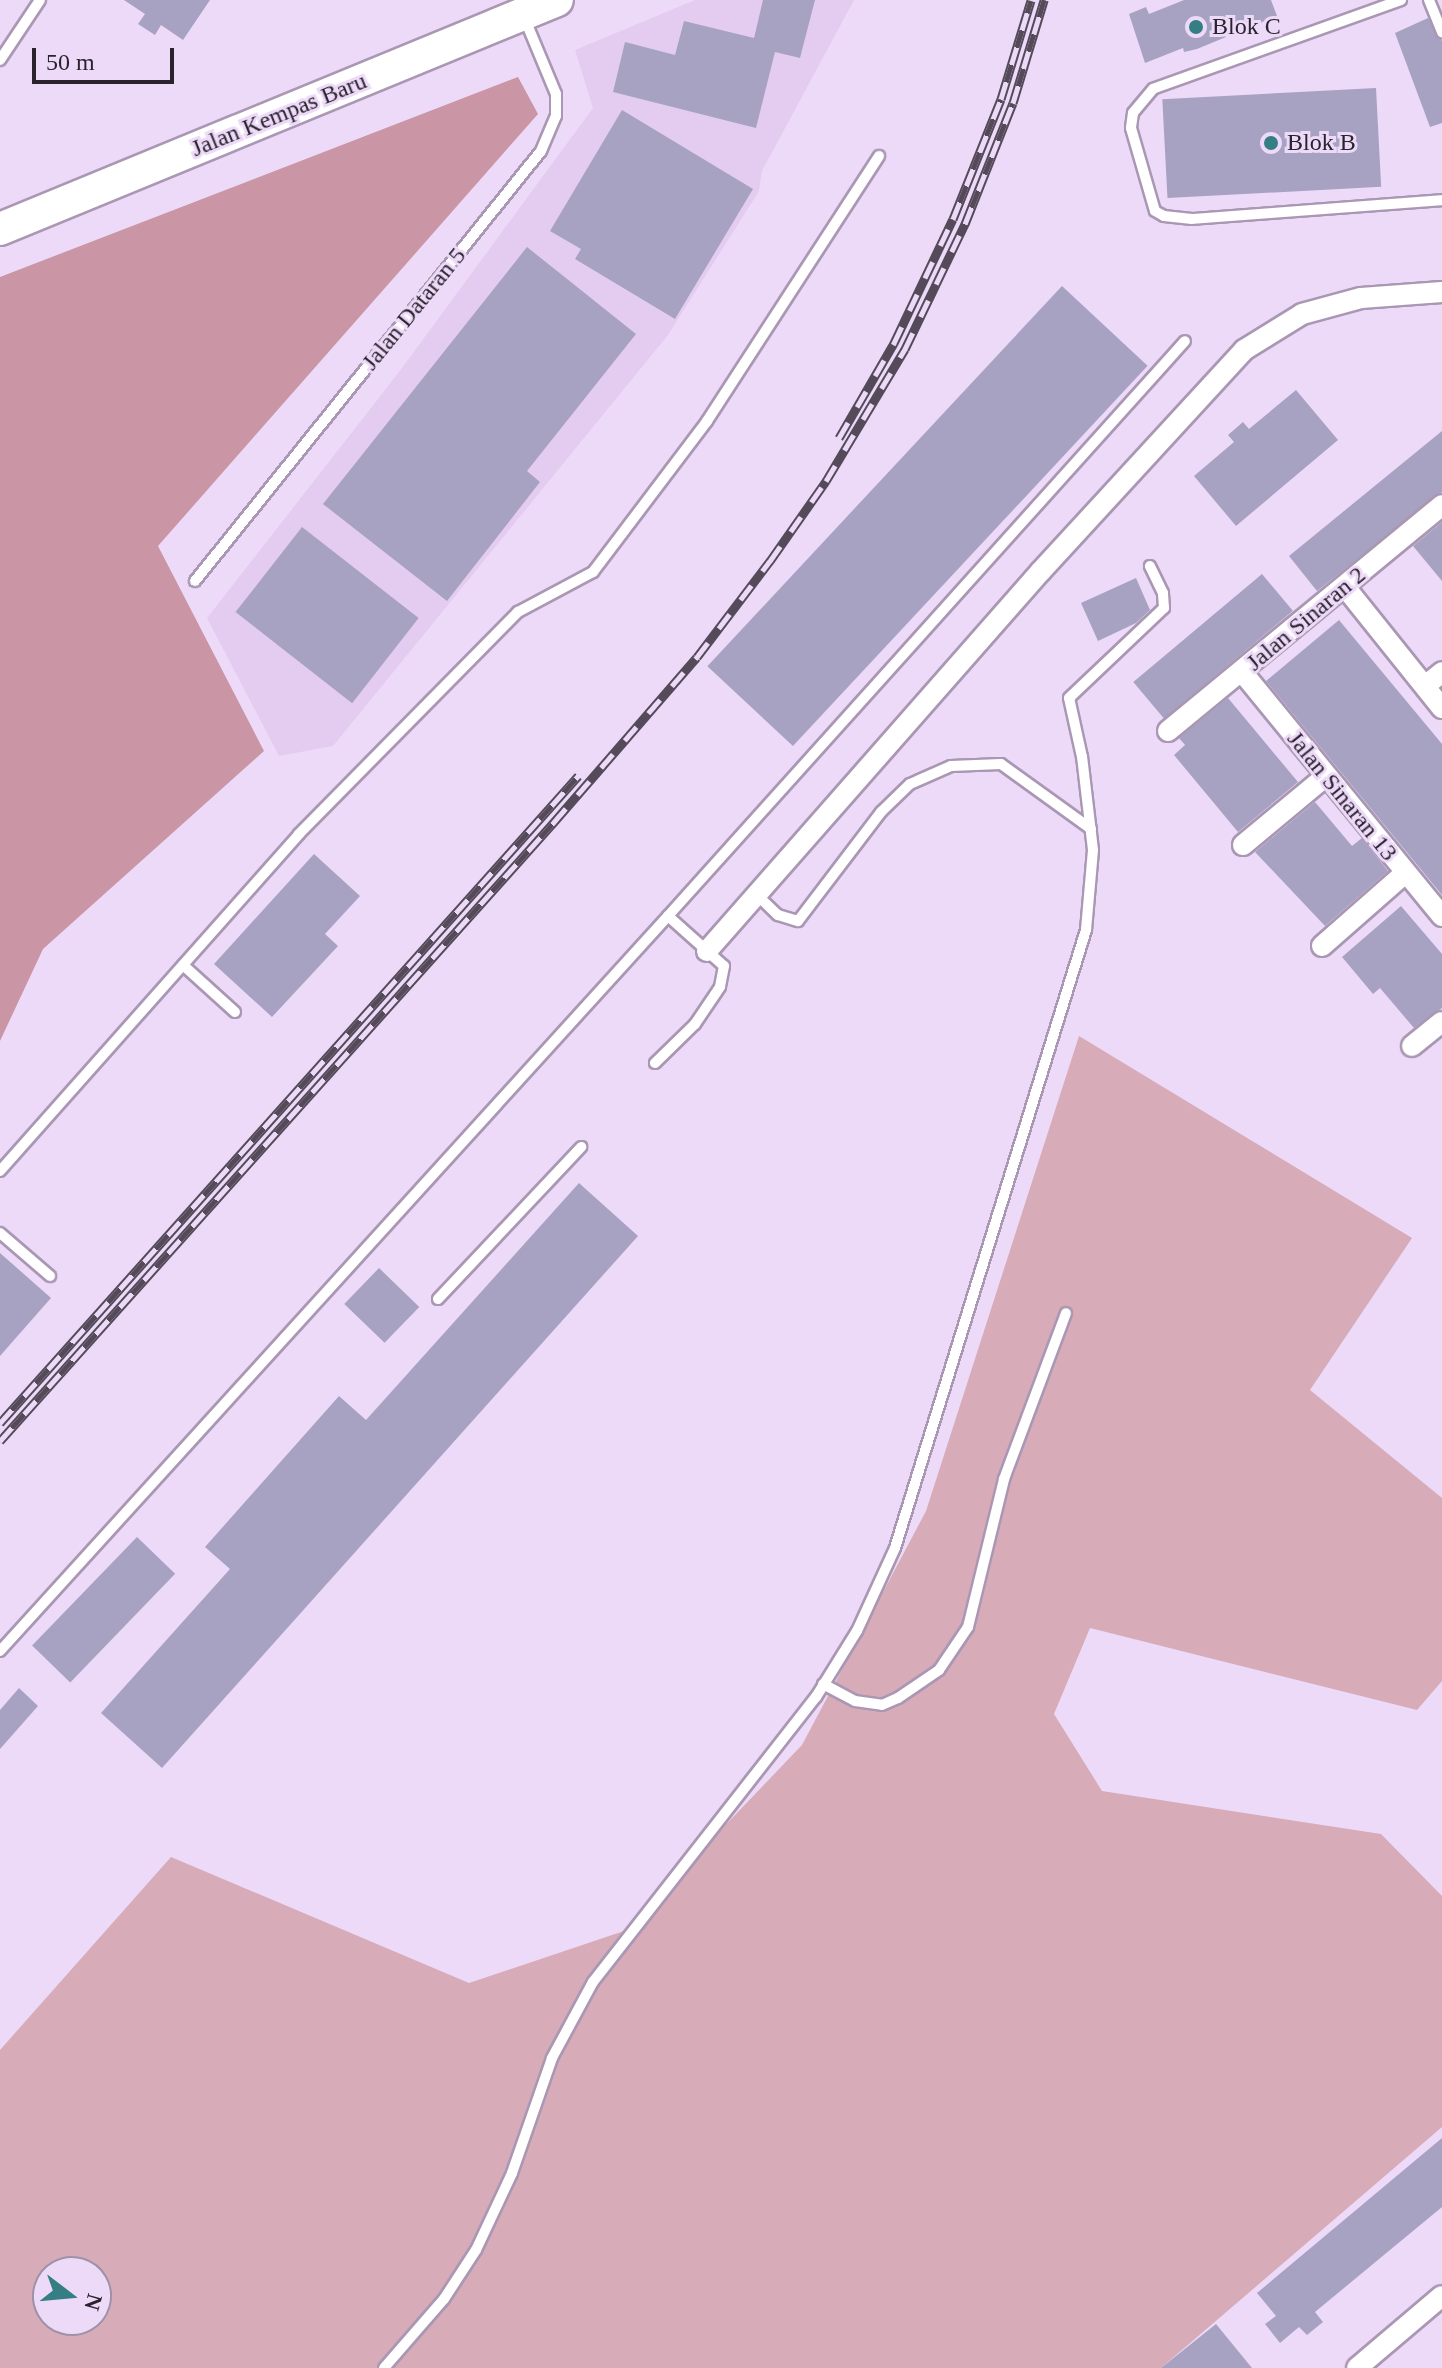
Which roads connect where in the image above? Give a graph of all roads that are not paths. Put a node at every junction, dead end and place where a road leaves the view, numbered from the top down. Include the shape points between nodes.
1 (40, 0) edge
2 (557, 0) edge
3 (1401, 0) edge
4 (1429, 0) edge
5 (523, 15) junction
6 (1442, 33) edge
7 (0, 60) edge
8 (879, 156) dead end
9 (1442, 200) edge
10 (0, 229) edge
11 (1442, 292) edge
12 (1185, 341) dead end
13 (1442, 505) edge
14 (1150, 566) dead end
15 (195, 581) dead end
16 (1345, 587) junction
17 (1442, 672) edge
18 (1243, 673) junction
19 (1425, 686) junction
20 (1442, 708) edge
21 (1168, 731) dead end
22 (1325, 777) junction
23 (1091, 829) junction
24 (1243, 845) dead end
25 (1405, 873) junction
26 (757, 895) junction
27 (668, 916) junction
28 (1442, 916) edge
29 (1322, 946) dead end
30 (707, 951) junction
31 (183, 965) junction
32 (235, 1012) dead end
33 (1442, 1022) edge
34 (1412, 1046) dead end
35 (655, 1063) dead end
36 (581, 1147) dead end
37 (0, 1171) edge
38 (0, 1233) edge
39 (50, 1276) dead end
40 (438, 1299) dead end
41 (1066, 1313) dead end
42 (0, 1651) edge
43 (823, 1684) junction
44 (1442, 2296) edge
45 (384, 2368) edge
46 (1357, 2368) edge

1 - 7 lane
2 - 5 main road, Jalan Kempas Baru
3 - 9 lane via 1153,89 1133,113 1131,128 1155,211 1164,216 1192,219
4 - 6 lane
5 - 10 main road, Jalan Kempas Baru
5 - 15 lane, Jalan Dataran 5 via 556,94 556,116 541,151
8 - 31 lane via 707,421 593,572 518,612 299,834
11 - 26 street via 1361,298 1302,314 1244,350 1041,571
12 - 27 lane
13 - 16 street, Jalan Sinaran 2
14 - 23 lane via 1164,608 1069,698
16 - 18 street, Jalan Sinaran 2
16 - 19 street
17 - 19 street
18 - 21 street, Jalan Sinaran 2
18 - 22 street, Jalan Sinaran 13
19 - 20 street
22 - 24 street
22 - 25 street, Jalan Sinaran 13
23 - 26 lane via 1001,764 951,766 910,784 881,812 798,921 778,915
23 - 43 lane via 1093,887 1086,930 965,1331 895,1548 857,1631
25 - 28 street, Jalan Sinaran 13
25 - 29 street
26 - 30 street
27 - 30 lane
27 - 42 lane
30 - 35 lane via 724,966 720,987 695,1024
31 - 32 lane
31 - 37 lane
33 - 34 street
36 - 40 lane
38 - 39 lane
41 - 43 lane via 1004,1479 968,1627 939,1670 882,1705 855,1701
43 - 45 lane via 593,1982 552,2058 512,2173 476,2250 444,2299
44 - 46 street

